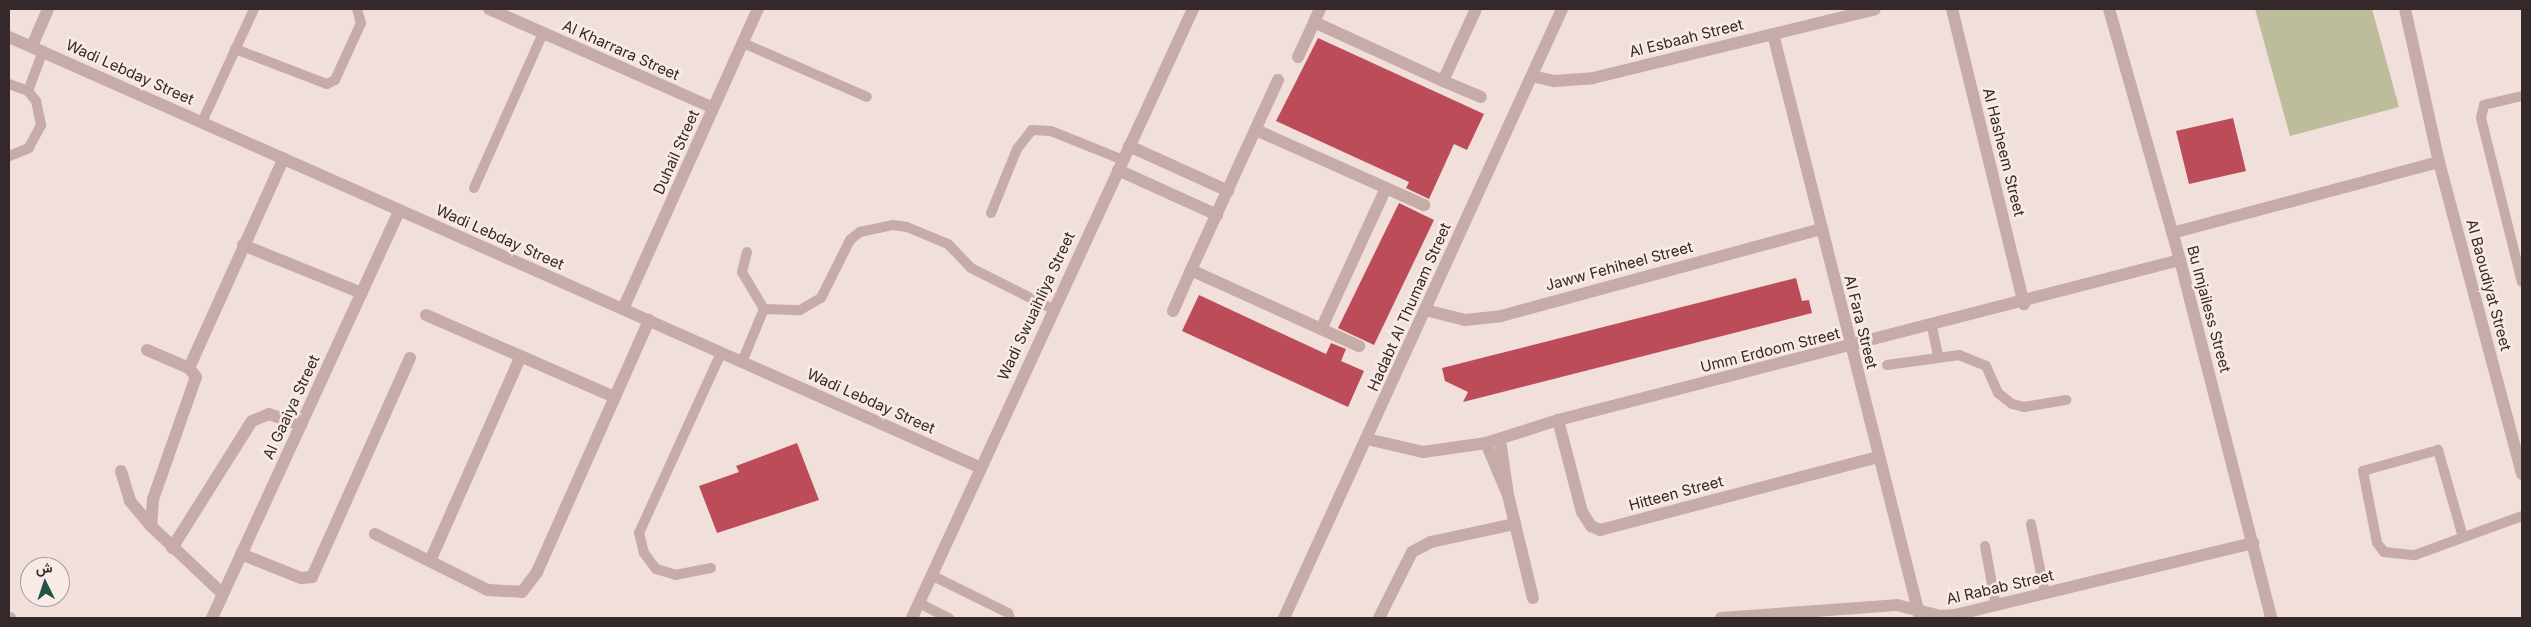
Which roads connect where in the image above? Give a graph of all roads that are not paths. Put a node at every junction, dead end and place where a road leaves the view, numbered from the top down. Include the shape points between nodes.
1 (48, 9) edge
2 (254, 9) edge
3 (357, 9) edge
4 (489, 9) edge
5 (758, 9) edge
6 (1193, 9) edge
7 (1320, 9) edge
8 (1476, 9) edge
9 (1562, 9) edge
10 (1875, 9) edge
11 (1952, 9) edge
12 (2109, 9) edge
13 (2405, 9) edge
14 (1314, 22) junction
15 (543, 33) junction
16 (1773, 34) junction
17 (9, 37) edge
18 (743, 43) junction
19 (38, 49) junction
20 (236, 49) junction
21 (1298, 57) dead end
22 (1532, 76) junction
23 (1278, 80) dead end
24 (1443, 81) junction
25 (9, 84) edge
26 (28, 91) junction
27 (2522, 96) edge
28 (867, 97) dead end
29 (1480, 97) dead end
30 (713, 108) junction
31 (202, 122) junction
32 (1256, 130) junction
33 (1129, 146) junction
34 (9, 156) edge
35 (284, 158) junction
36 (2439, 162) junction
37 (1120, 165) junction
38 (474, 188) dead end
39 (1386, 188) junction
40 (1228, 191) junction
41 (1424, 206) dead end
42 (400, 210) junction
43 (991, 212) dead end
44 (1217, 215) junction
45 (1822, 229) junction
46 (2172, 233) junction
47 (243, 245) junction
48 (747, 252) dead end
49 (2180, 260) junction
50 (1191, 270) junction
51 (2522, 282) edge
52 (362, 293) junction
53 (2024, 304) junction
54 (1053, 308) junction
55 (623, 309) junction
56 (764, 309) junction
57 (1425, 310) junction
58 (1173, 311) dead end
59 (426, 315) dead end
60 (649, 320) junction
61 (1932, 327) junction
62 (1322, 329) junction
63 (1359, 346) dead end
64 (1851, 347) junction
65 (147, 350) dead end
66 (721, 352) junction
67 (1938, 355) junction
68 (521, 356) junction
69 (410, 358) dead end
70 (742, 362) junction
71 (1887, 365) dead end
72 (189, 368) junction
73 (615, 397) junction
74 (2066, 400) dead end
75 (1558, 420) junction
76 (301, 425) junction
77 (1367, 439) junction
78 (1500, 440) junction
79 (1486, 443) junction
80 (1878, 457) junction
81 (979, 467) junction
82 (121, 471) dead end
83 (2522, 474) edge
84 (1508, 495) junction
85 (2522, 516) edge
86 (1515, 524) junction
87 (2031, 524) dead end
88 (150, 526) junction
89 (374, 534) dead end
90 (2463, 537) junction
91 (2253, 543) junction
92 (1985, 546) dead end
93 (172, 548) junction
94 (241, 554) junction
95 (430, 561) junction
96 (711, 568) dead end
97 (931, 575) junction
98 (223, 594) junction
99 (2045, 594) junction
100 (1533, 598) dead end
101 (919, 603) junction
102 (1996, 606) junction
103 (1918, 613) edge
104 (212, 618) edge
105 (912, 618) edge
106 (949, 618) edge
107 (1010, 618) edge
108 (1284, 618) edge
109 (1379, 618) edge
110 (1721, 618) edge
111 (2271, 618) edge

1 - 19 street
2 - 20 lane
3 - 20 lane via 361,23 335,80 327,84
4 - 15 street, Al Kharrara Street
5 - 18 street, Duhail Street
6 - 33 street, Wadi Swuaihliya Street
7 - 14 street
8 - 24 street
9 - 22 street, Hadabt Al Thumam Street
10 - 16 street, Al Esbaah Street
11 - 53 street, Al Hasheem Street
12 - 46 street, Bu Imjailess Street
13 - 36 street, Al Baoudiyat Street
14 - 21 street
14 - 24 street
15 - 30 street, Al Kharrara Street
15 - 38 lane
16 - 22 street, Al Esbaah Street via 1593,78 1554,81
16 - 45 street, Al Fara Street
17 - 19 street, Wadi Lebday Street
18 - 28 lane
18 - 30 street, Duhail Street
19 - 26 lane
19 - 31 street, Wadi Lebday Street
20 - 31 lane
22 - 57 street, Hadabt Al Thumam Street
23 - 32 street
24 - 29 street
25 - 26 lane
26 - 34 lane via 41,113 41,125 29,148
27 - 51 lane via 2484,105 2481,118
30 - 55 street, Duhail Street
31 - 35 street, Wadi Lebday Street
32 - 39 street
32 - 40 street
33 - 37 street, Wadi Swuaihliya Street
33 - 40 street
35 - 42 street, Wadi Lebday Street
35 - 47 street
36 - 46 street
36 - 83 street, Al Baoudiyat Street
37 - 43 lane via 1051,131 1032,130 1017,149
37 - 44 street
37 - 54 street, Wadi Swuaihliya Street
39 - 41 street
39 - 62 street
40 - 44 street
42 - 52 street, Al Gaaiya Street
42 - 55 street, Wadi Lebday Street
44 - 50 street
45 - 57 street, Jaww Fehiheel Street via 1501,316 1466,320
45 - 64 street, Al Fara Street
46 - 49 street, Bu Imjailess Street
47 - 52 street
47 - 72 street
48 - 56 lane via 742,272
49 - 53 street, Umm Erdoom Street
49 - 91 street, Bu Imjailess Street
50 - 58 street
50 - 62 street
52 - 76 street, Al Gaaiya Street
53 - 61 street, Umm Erdoom Street
54 - 56 lane via 971,268 948,244 893,225 860,232 850,240 821,298 800,310
54 - 81 street, Wadi Swuaihliya Street
55 - 60 street, Wadi Lebday Street
56 - 70 lane
57 - 77 street, Hadabt Al Thumam Street
59 - 68 street
60 - 66 street, Wadi Lebday Street
60 - 73 street
61 - 64 street, Umm Erdoom Street
61 - 67 lane
62 - 63 street
64 - 75 street, Umm Erdoom Street
64 - 80 street, Al Fara Street
65 - 72 street
66 - 70 street, Wadi Lebday Street
66 - 96 lane via 639,533 644,553 656,568 676,575
67 - 71 lane
67 - 74 lane via 1976,359 1986,366 1998,393 2012,404 2024,407
68 - 73 street
68 - 95 street
69 - 94 street via 312,577 301,578
70 - 81 street, Wadi Lebday Street
72 - 88 street via 195,382 153,499
73 - 95 street via 537,572 522,592 488,590
75 - 78 street, Umm Erdoom Street
75 - 80 street, Hitteen Street via 1582,512 1591,526 1600,530
76 - 93 street via 270,414 252,422
76 - 94 street, Al Gaaiya Street
77 - 79 street, Umm Erdoom Street via 1423,452
77 - 108 street, Hadabt Al Thumam Street
78 - 79 street, Umm Erdoom Street
78 - 84 street
79 - 84 street
80 - 103 street, Al Fara Street
81 - 97 street, Wadi Swuaihliya Street
82 - 88 street via 130,501
84 - 86 street
85 - 90 lane
86 - 100 street
86 - 109 street via 1431,542 1412,552
87 - 99 lane
88 - 93 street
89 - 95 street
90 - 90 lane via 2438,450 2363,471 2375,534 2384,552 2415,555
91 - 99 street, Al Rabab Street
91 - 111 street, Bu Imjailess Street
92 - 102 lane
93 - 98 street
94 - 98 street, Al Gaaiya Street
97 - 101 street, Wadi Swuaihliya Street
97 - 107 lane via 1008,613
98 - 104 street, Al Gaaiya Street
99 - 102 street, Al Rabab Street
101 - 105 street, Wadi Swuaihliya Street
101 - 106 lane
102 - 103 street, Al Rabab Street via 1940,616
103 - 110 street, Al Rabab Street via 1808,610

